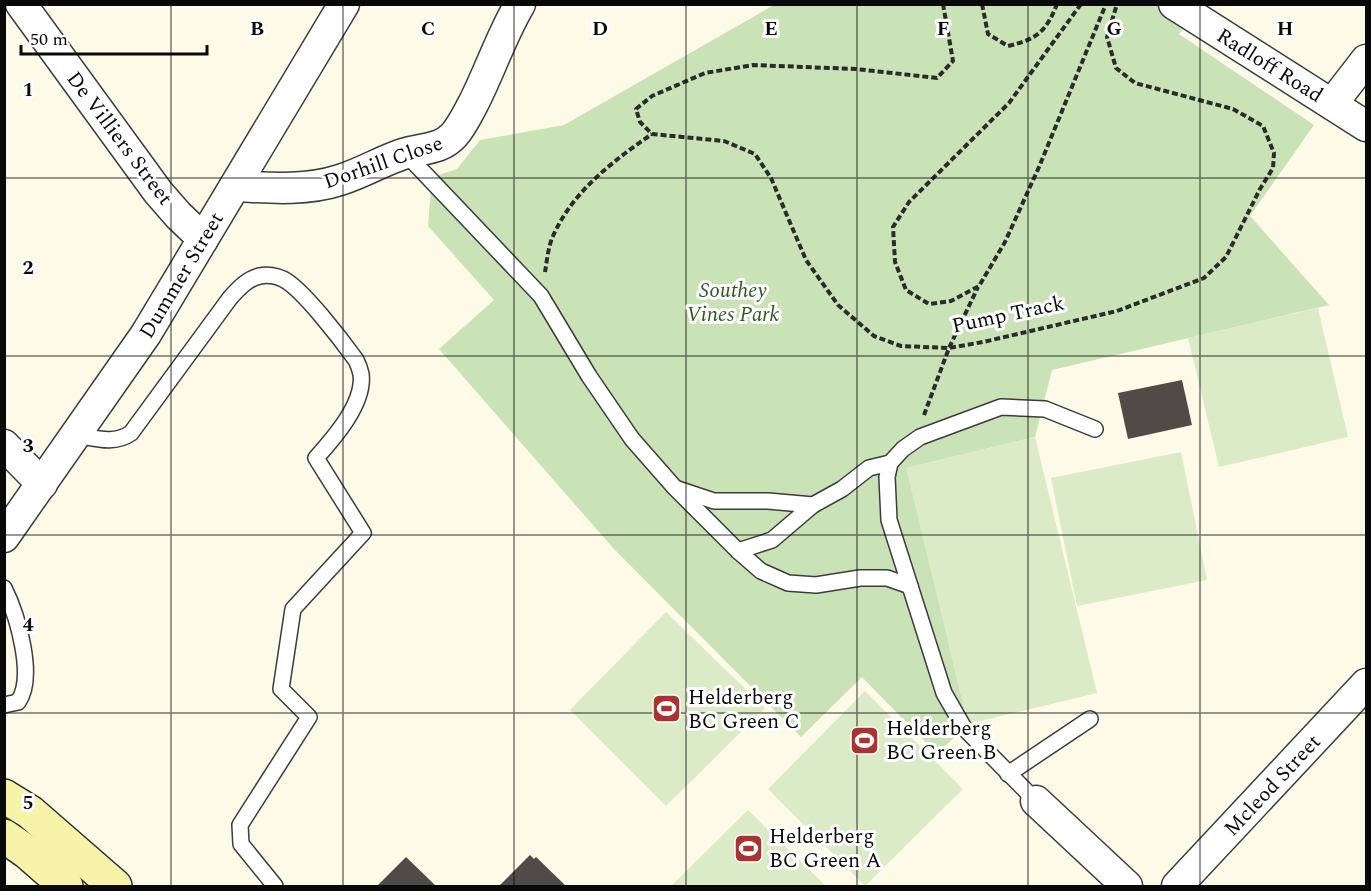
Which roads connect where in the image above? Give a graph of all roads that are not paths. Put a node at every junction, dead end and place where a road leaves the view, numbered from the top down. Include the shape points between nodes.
1 (21, 4) edge
2 (344, 4) edge
3 (520, 4) edge
4 (1174, 4) edge
5 (1366, 60) edge
6 (1332, 104) junction
7 (1366, 126) edge
8 (405, 153) junction
9 (235, 186) junction
10 (203, 239) junction
11 (1095, 429) dead end
12 (76, 435) junction
13 (4, 445) edge
14 (890, 463) junction
15 (42, 484) junction
16 (675, 488) junction
17 (813, 506) junction
18 (4, 537) edge
19 (738, 551) junction
20 (910, 586) junction
21 (4, 588) edge
22 (1366, 684) edge
23 (4, 705) edge
24 (1090, 719) dead end
25 (1008, 774) junction
26 (4, 796) edge
27 (1036, 801) joint
28 (4, 836) edge
29 (66, 886) edge
30 (115, 886) edge
31 (275, 886) edge
32 (1127, 886) edge
33 (1178, 886) edge

1 - 10 street, De Villiers Street via 158,192
2 - 9 street, Dummer Street
3 - 8 street, Dorhill Close via 457,132 436,147
4 - 6 street, Radloff Road
5 - 6 street
6 - 7 street, Radloff Road
8 - 9 street, Dorhill Close via 318,185 279,189
8 - 16 lane via 541,296 632,439
9 - 10 street, Dummer Street
10 - 12 street, Dummer Street via 146,334
11 - 14 lane via 1045,409 1001,407 920,437
12 - 15 street, Dummer Street
12 - 31 lane via 113,441 131,433 230,298 248,281 260,276 284,280 297,289 356,360 360,386 352,410 316,458 363,533 293,609 281,689 309,717 240,825 241,844
13 - 15 street
14 - 17 lane via 868,468 843,489
14 - 20 lane via 889,520
15 - 18 street, Dummer Street
16 - 17 lane via 714,501
16 - 19 lane
17 - 19 lane via 772,540
19 - 20 lane via 761,571 788,583 816,585 887,578
20 - 25 lane via 944,693 964,728
21 - 23 lane via 19,624 24,659 22,697
22 - 33 street, Mcleod Street
24 - 25 lane
25 - 27 lane
26 - 30 main road via 30,812
27 - 32 street
28 - 29 main road

